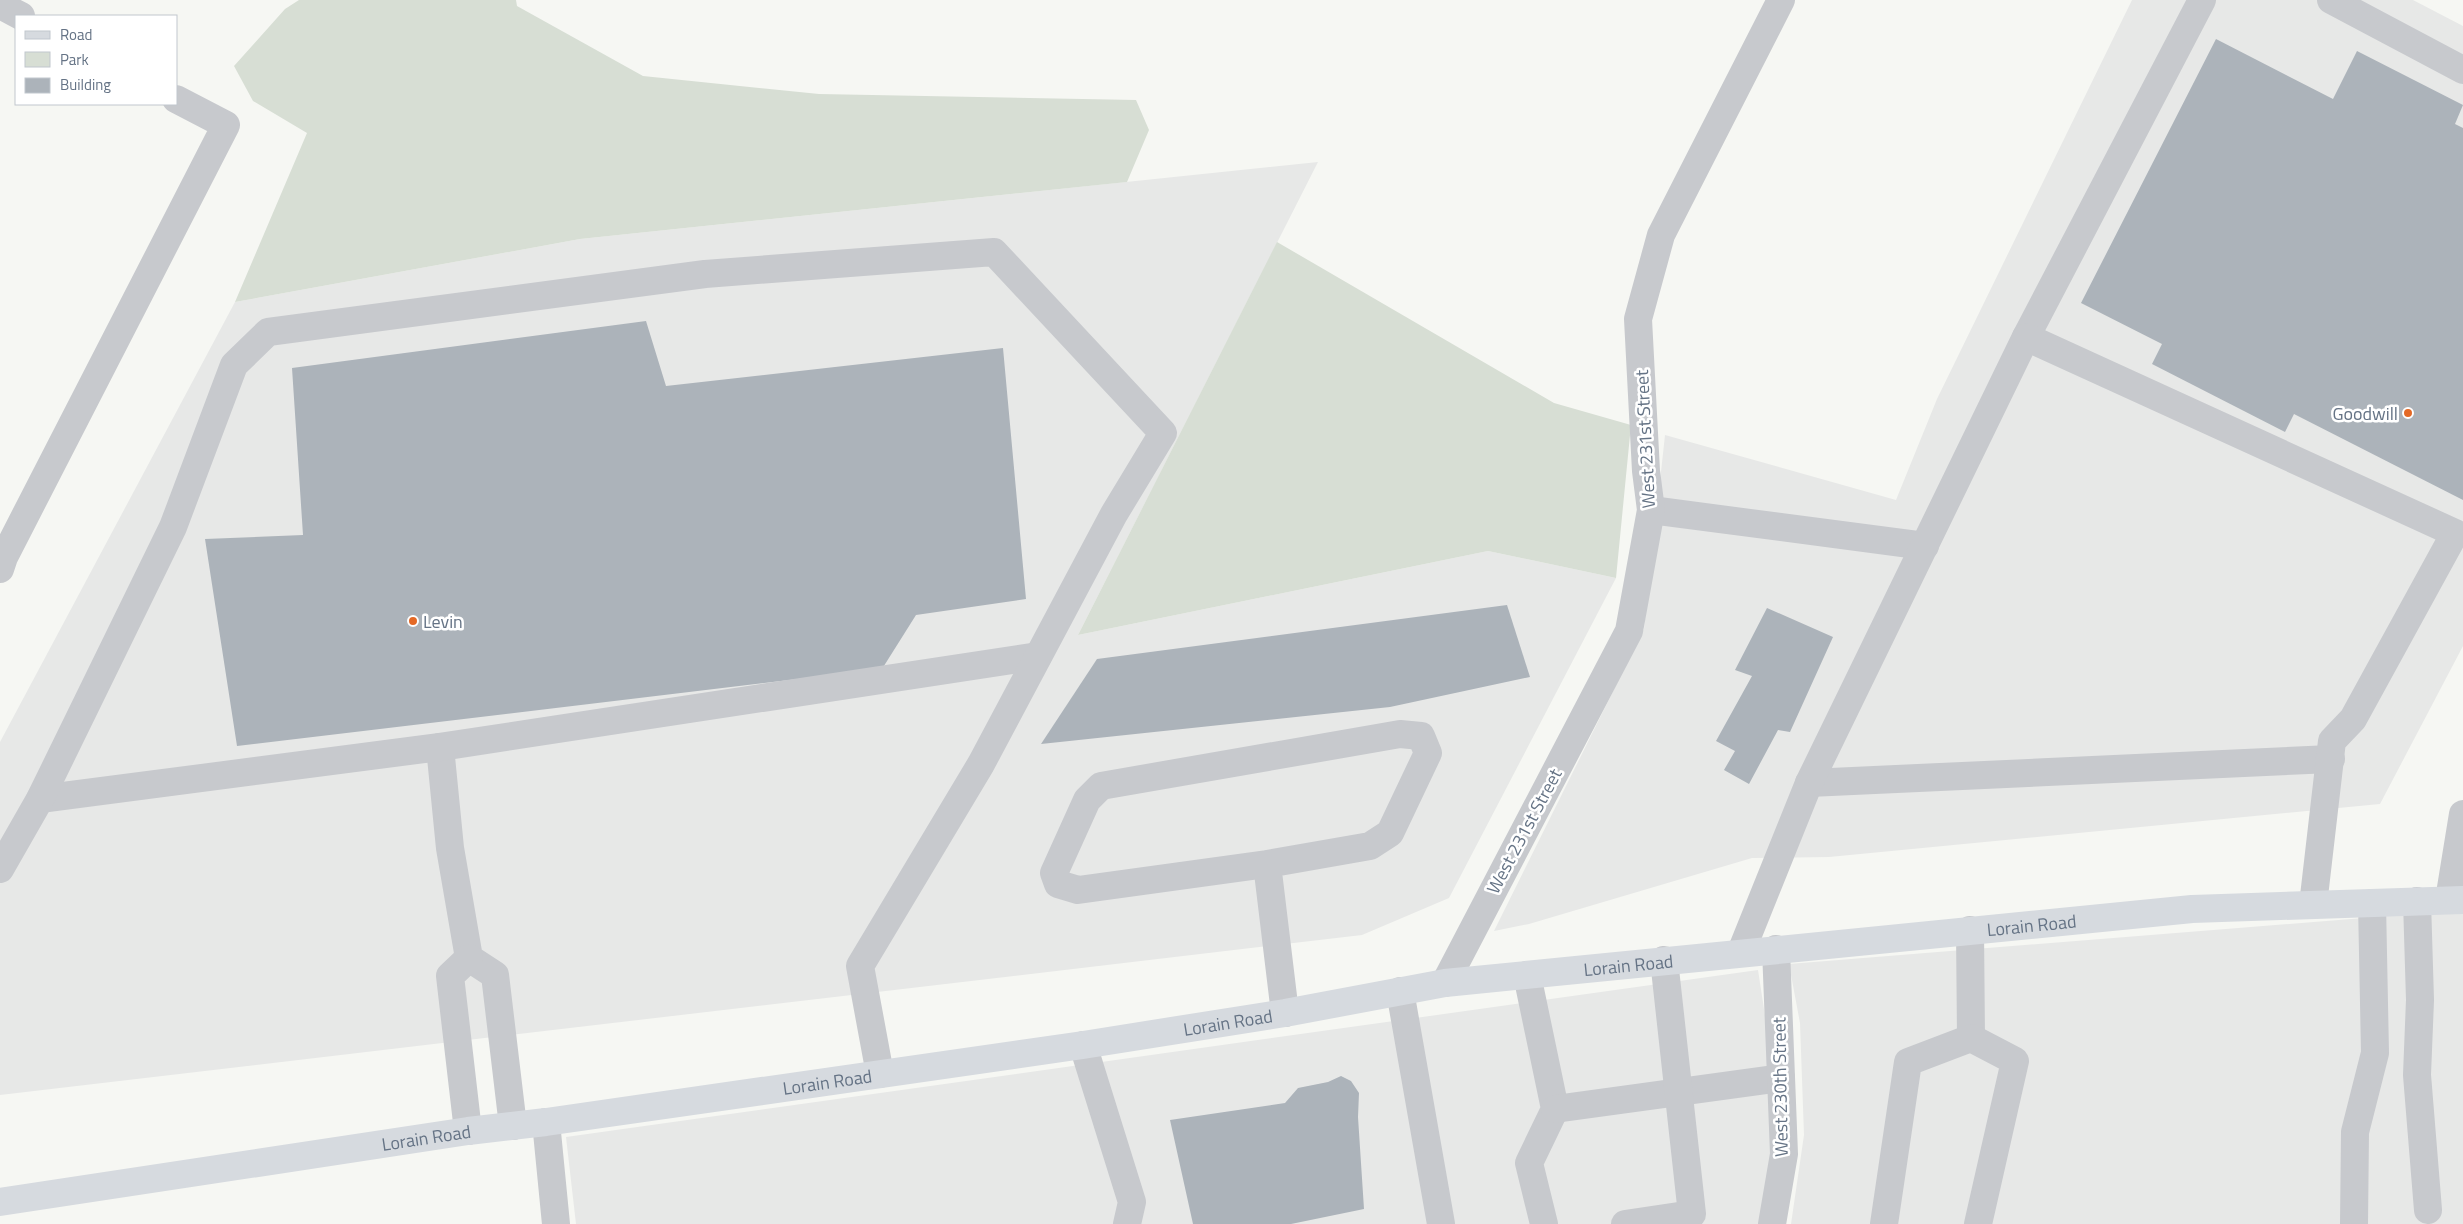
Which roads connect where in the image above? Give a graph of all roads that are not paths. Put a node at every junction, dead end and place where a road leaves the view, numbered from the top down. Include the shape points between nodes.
1 (1781, 0) edge
2 (2202, 0) edge
3 (2331, 0) edge
4 (0, 5) edge
5 (19, 15) edge
6 (2463, 70) edge
7 (178, 100) edge
8 (2026, 337) junction
9 (1650, 510) junction
10 (2459, 531) edge
11 (1925, 546) junction
12 (0, 569) edge
13 (1038, 656) junction
14 (440, 747) junction
15 (2331, 759) junction
16 (1809, 783) junction
17 (40, 799) junction
18 (2463, 814) edge
19 (1267, 864) junction
20 (0, 869) edge
21 (2456, 900) edge
22 (2417, 901) junction
23 (2372, 902) junction
24 (2314, 905) junction
25 (1970, 930) junction
26 (1776, 949) junction
27 (1741, 952) junction
28 (469, 958) junction
29 (1664, 960) junction
30 (1527, 975) junction
31 (1445, 983) junction
32 (1400, 991) junction
33 (1285, 1013) junction
34 (1971, 1038) junction
35 (1083, 1045) junction
36 (880, 1074) junction
37 (1781, 1078) junction
38 (1678, 1092) junction
39 (1555, 1109) junction
40 (546, 1122) junction
41 (513, 1126) junction
42 (468, 1131) junction
43 (0, 1202) edge
44 (2428, 1210) dead end
45 (556, 1224) edge
46 (1127, 1224) edge
47 (1441, 1224) edge
48 (1544, 1224) edge
49 (1625, 1224) edge
50 (1772, 1224) edge
51 (1884, 1224) edge
52 (1978, 1224) edge
53 (2354, 1224) edge

1 - 9 street, West 231st Street via 1661,235 1638,319
2 - 8 street
3 - 6 street
4 - 5 street
7 - 12 street via 226,125
8 - 10 street
8 - 11 street
9 - 11 street
9 - 31 street, West 231st Street via 1629,631
10 - 15 street via 2353,718 2332,741
11 - 16 street
13 - 14 street
13 - 17 street via 1114,514 1163,433 994,252 705,274 268,332 234,365 172,527
13 - 36 street via 981,764 860,966
14 - 17 street
14 - 28 street via 450,848
15 - 16 street
15 - 24 street
16 - 27 street
17 - 20 street
18 - 21 street
19 - 19 street via 1370,846 1390,833 1428,753 1421,736 1400,734 1101,786 1087,800 1054,873 1058,884 1078,890
19 - 33 street
21 - 22 main road, Lorain Road
22 - 23 main road, Lorain Road
22 - 44 street via 2420,1000 2417,1075
23 - 24 main road, Lorain Road
23 - 53 street via 2375,1053 2355,1132
24 - 25 main road, Lorain Road via 2192,909
25 - 26 main road, Lorain Road
25 - 34 street
26 - 27 main road, Lorain Road
26 - 37 street, West 230th Street
27 - 29 main road, Lorain Road
28 - 41 street via 495,975
28 - 42 street via 450,976
29 - 30 main road, Lorain Road
29 - 38 street
30 - 31 main road, Lorain Road
30 - 39 street
31 - 32 main road, Lorain Road
32 - 33 main road, Lorain Road
32 - 47 street
33 - 35 main road, Lorain Road
34 - 51 street via 1908,1062
34 - 52 street via 2015,1061
35 - 36 main road, Lorain Road
35 - 46 street via 1132,1202
36 - 40 main road, Lorain Road
37 - 38 street
37 - 50 street, West 230th Street via 1784,1154
38 - 39 street
38 - 49 street via 1692,1214
39 - 48 street via 1530,1163
40 - 41 main road, Lorain Road
40 - 45 street
41 - 42 main road, Lorain Road
42 - 43 main road, Lorain Road

